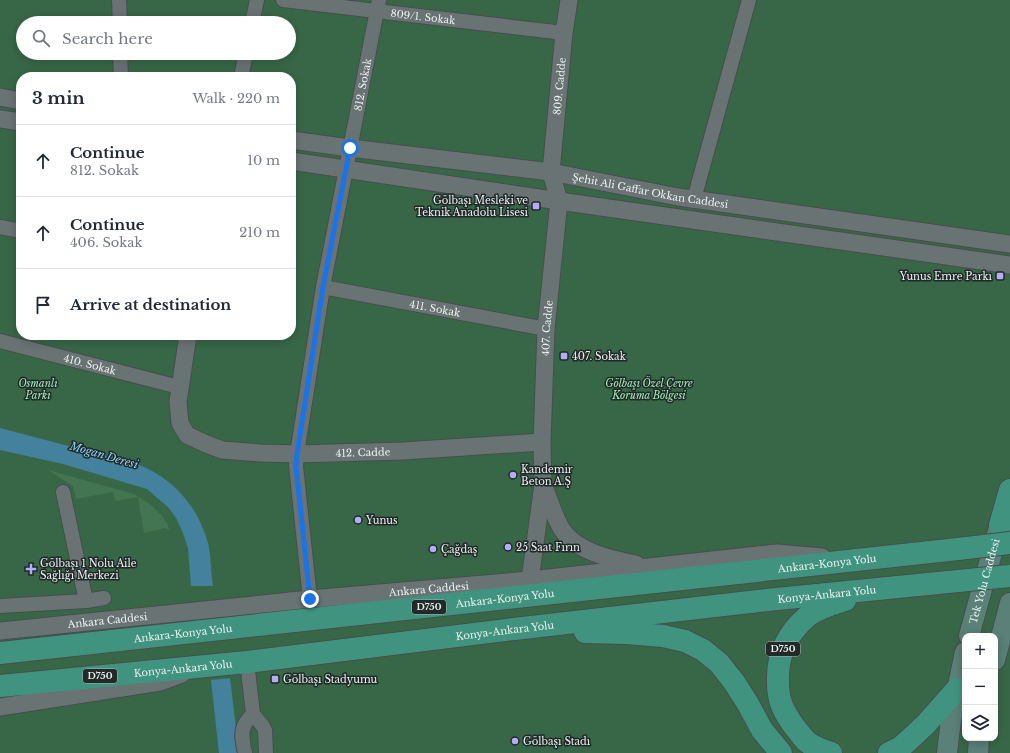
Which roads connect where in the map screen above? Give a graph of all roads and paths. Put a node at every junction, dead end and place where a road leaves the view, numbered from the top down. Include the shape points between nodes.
1 (120, 0) edge
2 (257, 0) edge
3 (283, 0) edge
4 (569, 0) edge
5 (749, 0) edge
6 (378, 5) edge
7 (120, 16) edge
8 (254, 16) edge
9 (564, 33) junction
10 (120, 60) edge
11 (245, 60) edge
12 (120, 72) edge
13 (242, 72) edge
14 (0, 98) edge
15 (16, 100) edge
16 (0, 119) edge
17 (16, 121) edge
18 (296, 141) edge
19 (350, 148) junction
20 (296, 162) edge
21 (346, 169) junction
22 (551, 172) junction
23 (694, 199) junction
24 (559, 202) junction
25 (0, 227) edge
26 (16, 230) edge
27 (1010, 244) edge
28 (1010, 265) edge
29 (323, 287) junction
30 (546, 329) junction
31 (187, 340) edge
32 (0, 341) edge
33 (179, 387) junction
34 (542, 442) junction
35 (297, 454) junction
36 (543, 485) junction
37 (1010, 490) edge
38 (63, 492) dead end
39 (1005, 534) edge
40 (859, 560) junction
41 (652, 566) junction
42 (1010, 576) edge
43 (530, 580) junction
44 (890, 588) junction
45 (104, 598) dead end
46 (310, 599) junction
47 (86, 601) junction
48 (1010, 603) edge
49 (0, 606) edge
50 (514, 629) junction
51 (0, 631) edge
52 (970, 633) edge
53 (998, 649) edge
54 (0, 653) edge
55 (247, 662) junction
56 (962, 666) edge
57 (200, 667) junction
58 (0, 686) edge
59 (957, 689) junction
60 (0, 707) edge
61 (253, 714) junction
62 (979, 741) edge
63 (244, 753) edge
64 (266, 753) edge
65 (781, 753) edge
66 (831, 753) edge
67 (888, 753) edge
68 (947, 753) edge
69 (978, 753) edge

1 - 7 street
2 - 8 street
3 - 6 street, 809/1. Sokak
4 - 9 street, 809. Cadde
5 - 23 street
6 - 9 street, 809/1. Sokak
6 - 19 street, 812. Sokak
9 - 22 street, 809. Cadde
10 - 12 street
11 - 13 street
14 - 15 street
16 - 17 street
18 - 19 street, Şehit Ali Gaffar Okkan Caddesi
19 - 21 street, 812. Sokak
19 - 22 street, Şehit Ali Gaffar Okkan Caddesi
20 - 21 street
21 - 24 street
21 - 29 street, 812. Sokak
22 - 23 street, Şehit Ali Gaffar Okkan Caddesi
22 - 24 street, 407. Cadde
23 - 27 street, Şehit Ali Gaffar Okkan Caddesi
24 - 28 street
24 - 30 street, 407. Cadde
25 - 26 street
29 - 30 street, 411. Sokak
29 - 35 street, 812. Sokak
30 - 34 street, 407. Cadde
31 - 33 street
32 - 33 street, 410. Sokak
33 - 35 street, 412. Cadde via 180,423 187,435 222,450
34 - 35 street, 412. Cadde via 403,451
34 - 36 street, 407. Cadde
35 - 46 street, 812. Sokak via 296,466
36 - 41 street via 560,526 580,546 615,559
36 - 43 street
37 - 39 highway
38 - 47 street
39 - 40 highway, Ankara-Konya Yolu / D750, bridge via 958,549
39 - 52 main road, Tek Yolu Caddesi
40 - 41 street, Ankara Caddesi via 777,553
40 - 54 highway, Ankara-Konya Yolu / D750
41 - 43 street, Ankara Caddesi
42 - 44 highway, Konya-Ankara Yolu / D750, bridge
43 - 46 street, Ankara Caddesi
44 - 50 highway, Konya-Ankara Yolu / D750
44 - 66 highway, D750 via 826,605 809,615 788,639 781,654 778,686 784,708 794,727 807,741
45 - 47 street
46 - 51 street, Ankara Caddesi
47 - 49 street
48 - 53 main road
50 - 55 highway, Konya-Ankara Yolu / D750
50 - 65 highway, D750 via 663,636 685,641 704,650 719,663 738,688 762,730
55 - 57 highway, Konya-Ankara Yolu / D750
55 - 61 street
56 - 59 main road
57 - 58 highway, Konya-Ankara Yolu / D750
57 - 60 street via 160,682
59 - 67 highway via 910,739
59 - 68 main road
61 - 63 street via 243,729
61 - 64 street via 265,730
62 - 69 main road

